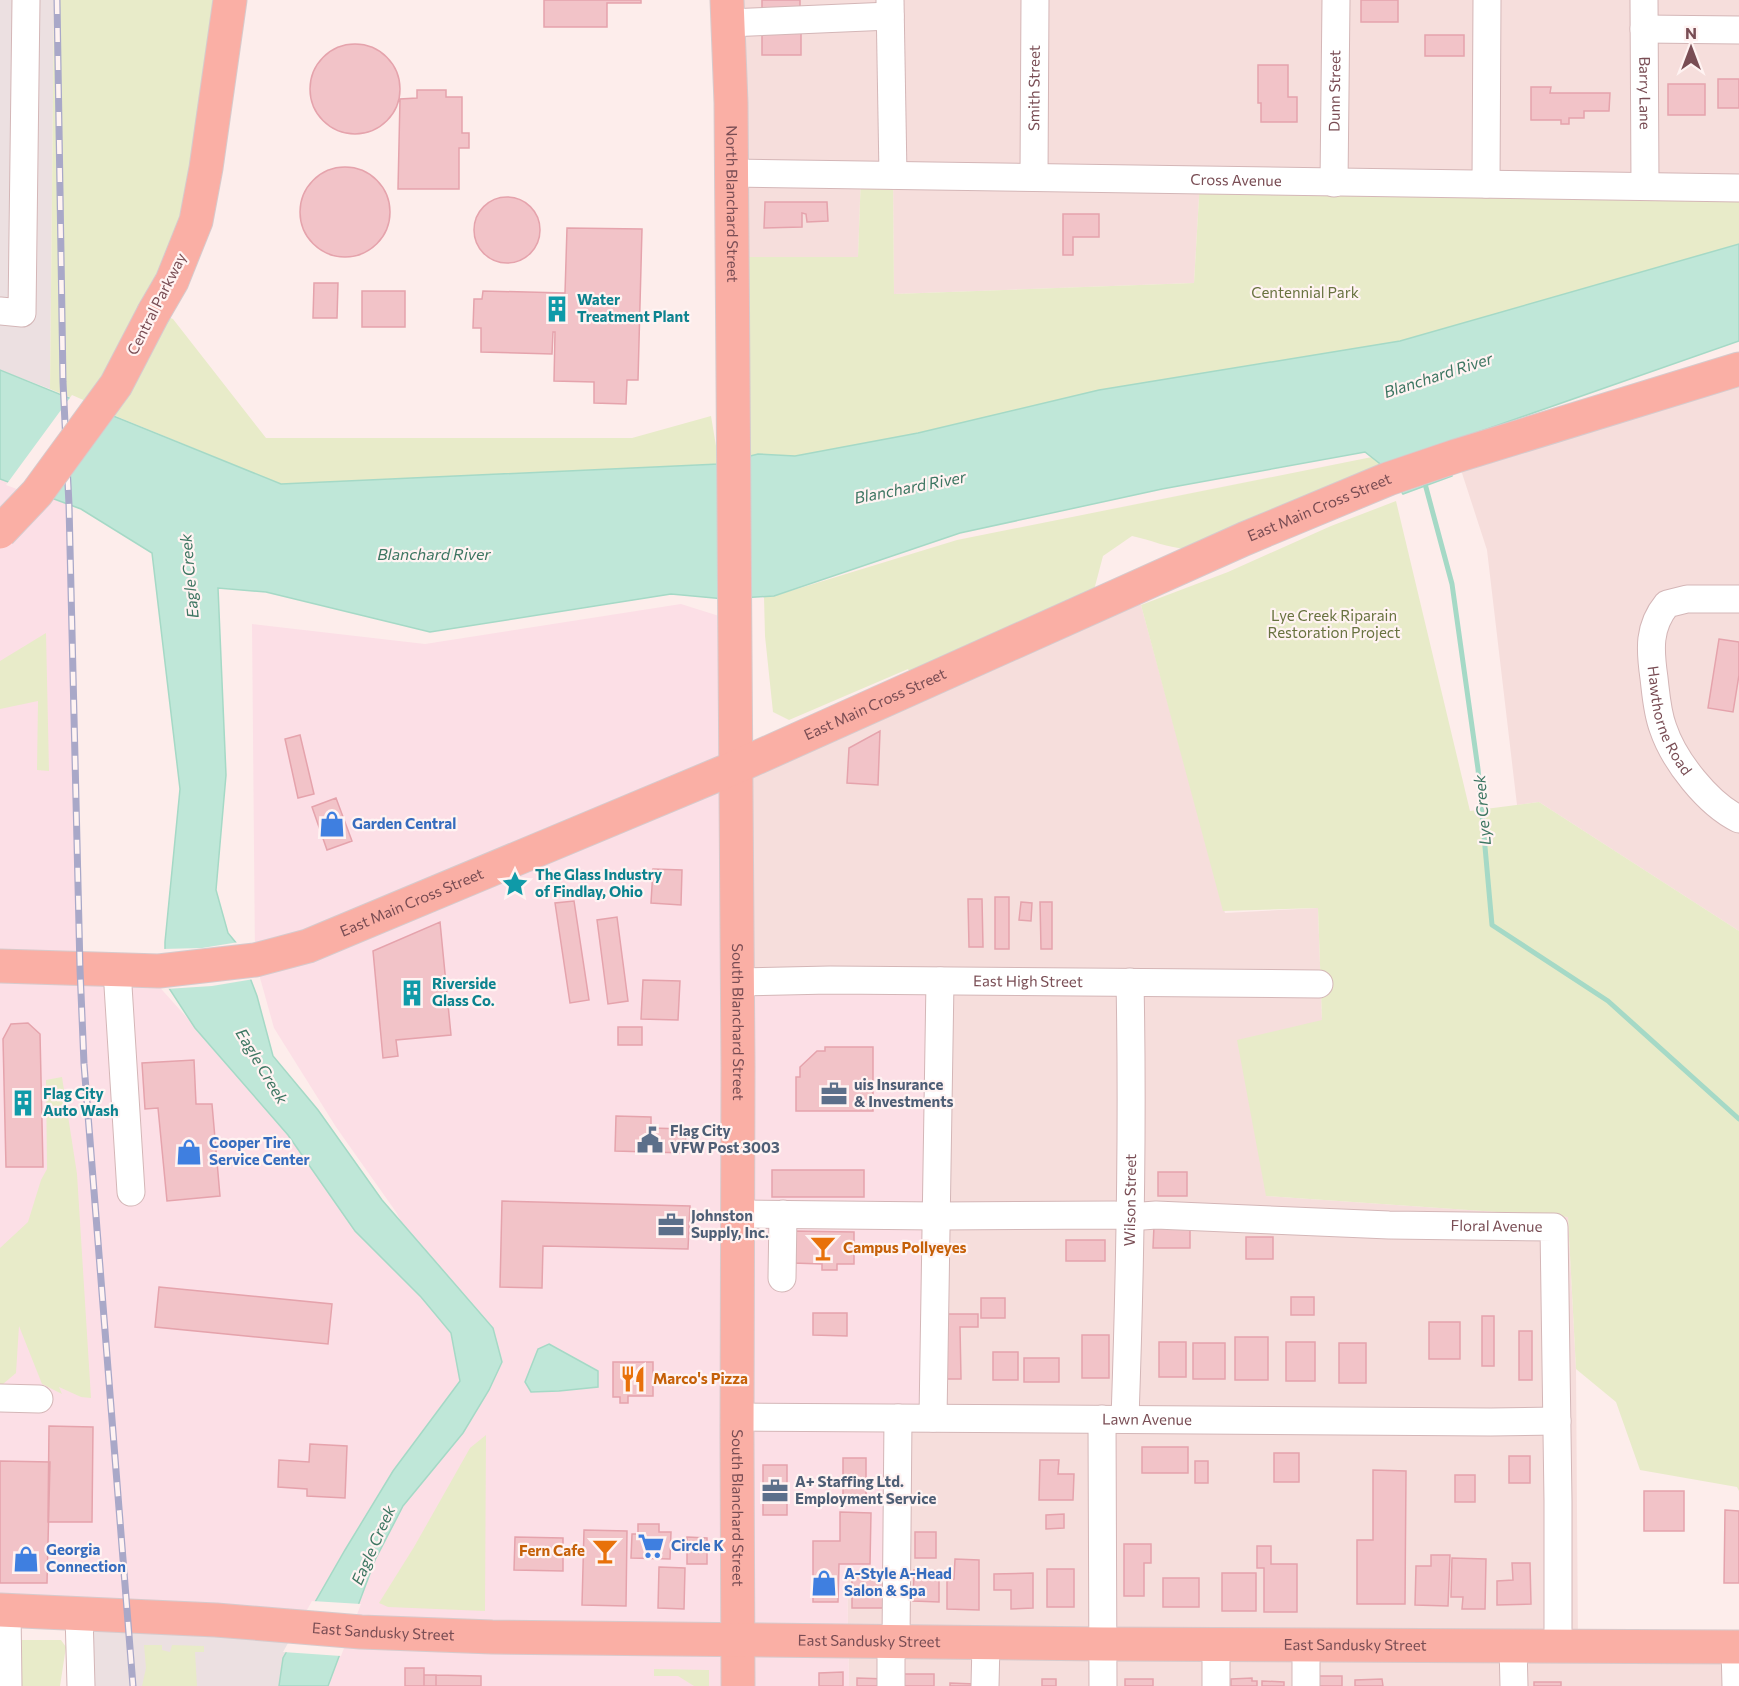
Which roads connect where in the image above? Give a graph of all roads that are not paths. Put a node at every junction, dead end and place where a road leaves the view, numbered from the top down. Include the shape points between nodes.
1 (26, 0) edge
2 (230, 0) edge
3 (1035, 0) edge
4 (1336, 0) edge
5 (1487, 0) edge
6 (1644, 0) edge
7 (890, 8) edge
8 (728, 11) edge
9 (1644, 29) junction
10 (1739, 30) edge
11 (732, 173) junction
12 (894, 174) junction
13 (1034, 176) junction
14 (1334, 183) junction
15 (1486, 184) junction
16 (1645, 185) junction
17 (1739, 188) edge
18 (0, 311) edge
19 (1739, 369) edge
20 (0, 532) edge
21 (1739, 598) edge
22 (735, 621) joint
23 (736, 767) junction
24 (1739, 819) edge
25 (0, 966) edge
26 (117, 970) junction
27 (940, 981) junction
28 (738, 982) junction
29 (1130, 982) junction
30 (1319, 984) dead end
31 (132, 1192) dead end
32 (738, 1214) junction
33 (783, 1214) junction
34 (937, 1216) junction
35 (1129, 1217) junction
36 (782, 1278) dead end
37 (0, 1398) edge
38 (39, 1399) dead end
39 (737, 1417) junction
40 (898, 1418) junction
41 (933, 1418) junction
42 (1113, 1419) junction
43 (1557, 1421) junction
44 (4, 1610) edge
45 (79, 1614) junction
46 (738, 1640) junction
47 (896, 1641) junction
48 (986, 1642) junction
49 (1103, 1644) junction
50 (1216, 1644) junction
51 (1306, 1644) junction
52 (1513, 1645) junction
53 (1558, 1645) junction
54 (1737, 1647) edge
55 (8, 1686) edge
56 (81, 1686) edge
57 (738, 1686) edge
58 (891, 1686) edge
59 (985, 1686) edge
60 (1103, 1686) edge
61 (1216, 1686) edge
62 (1306, 1686) edge
63 (1514, 1686) edge
64 (1736, 1686) edge

1 - 18 street via 22,313
2 - 20 main road, Central Parkway, bridge via 196,221 172,281 116,385 37,493
3 - 13 street, Smith Street
4 - 14 street, Dunn Street
5 - 15 street
6 - 9 street, Barry Lane
7 - 8 street
7 - 12 street
8 - 11 main road, North Blanchard Street
9 - 10 street
9 - 16 street, Barry Lane
11 - 12 street, Cross Avenue
11 - 22 main road, North Blanchard Street
12 - 13 street, Cross Avenue
13 - 14 street, Cross Avenue
14 - 15 street, Cross Avenue
15 - 16 street, Cross Avenue
16 - 17 street, Cross Avenue
19 - 23 main road, East Main Cross Street via 1388,479 1244,539
21 - 24 street, Hawthorne Road via 1687,599 1667,604 1654,623 1651,662 1663,729 1673,752 1713,801
22 - 23 main road, South Blanchard Street
23 - 26 main road, East Main Cross Street via 308,946 255,960 159,971
23 - 28 main road, South Blanchard Street
25 - 26 main road, East Main Cross Street
26 - 31 street
27 - 28 street, East High Street
27 - 29 street, East High Street
27 - 34 street
28 - 32 main road, South Blanchard Street
29 - 30 street, East High Street
29 - 35 street, Wilson Street
32 - 33 street
32 - 39 main road, South Blanchard Street
33 - 34 street
33 - 36 street
34 - 35 street
34 - 41 street
35 - 42 street, Wilson Street via 1130,1285
35 - 43 street, Floral Avenue via 1554,1227
37 - 38 street
39 - 40 street, Lawn Avenue
39 - 46 main road, South Blanchard Street
40 - 41 street, Lawn Avenue
40 - 47 street
41 - 42 street, Lawn Avenue
42 - 43 street, Lawn Avenue
42 - 49 street, Wilson Street
43 - 53 street, Floral Avenue
44 - 45 main road, East Sandusky Street
44 - 55 street
45 - 46 main road, East Sandusky Street via 361,1632
45 - 56 street
46 - 47 main road, East Sandusky Street
46 - 57 main road, South Blanchard Street
47 - 48 main road, East Sandusky Street
47 - 58 street via 891,1657
48 - 49 main road, East Sandusky Street
48 - 59 street
49 - 50 main road, East Sandusky Street
49 - 60 street, Wilson Street
50 - 51 main road, East Sandusky Street
50 - 61 street
51 - 52 main road, East Sandusky Street
51 - 62 street
52 - 53 main road, East Sandusky Street
52 - 63 street
53 - 54 main road, East Sandusky Street
54 - 64 street

